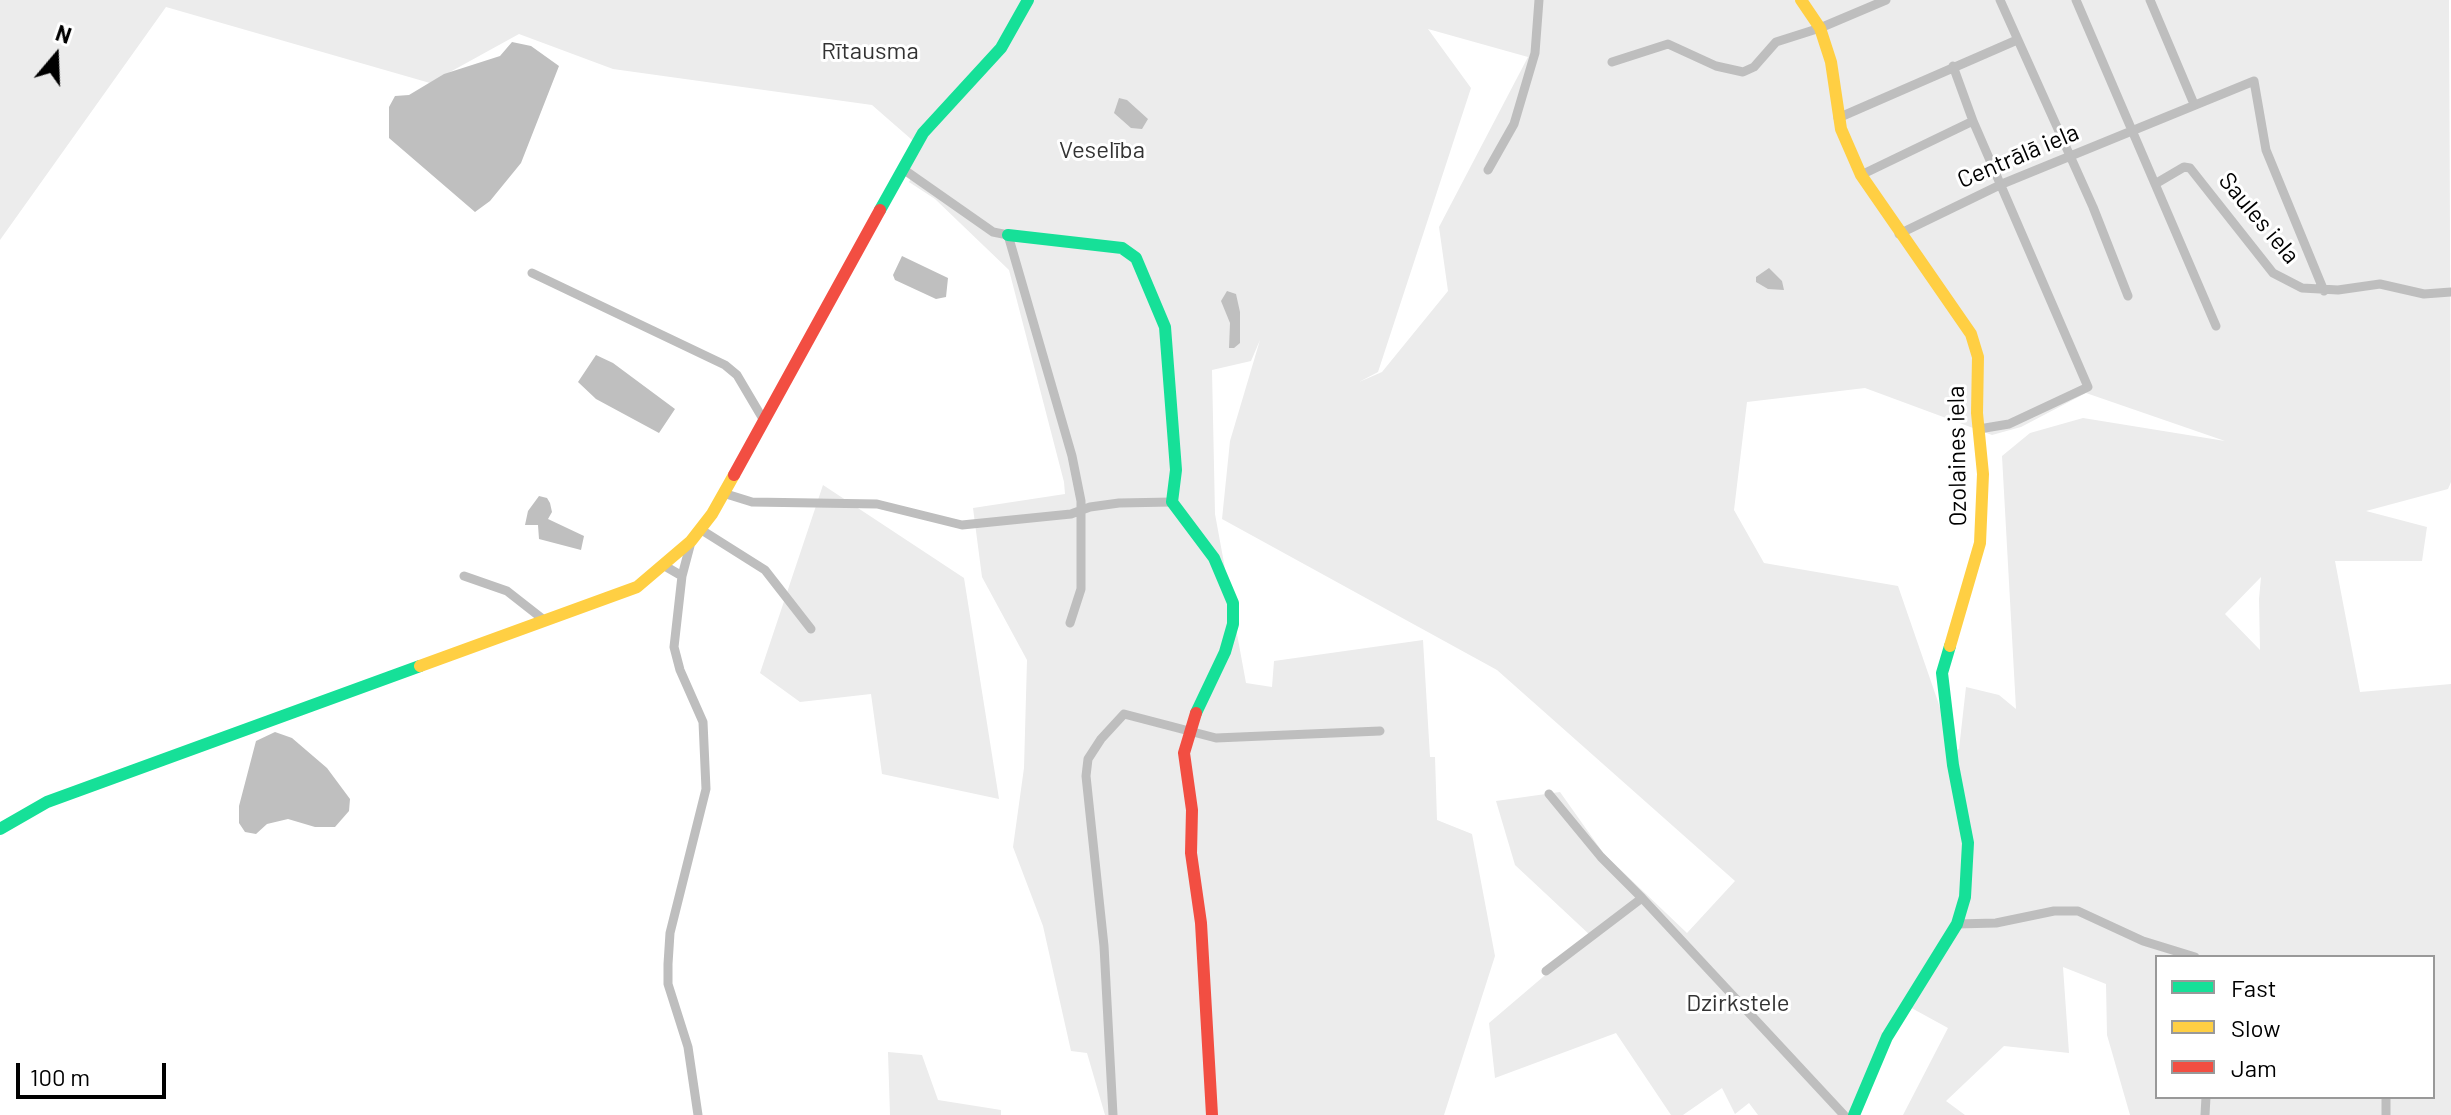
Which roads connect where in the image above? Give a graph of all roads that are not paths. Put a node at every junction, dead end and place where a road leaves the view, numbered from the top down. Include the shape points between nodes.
1 (1028, 0) edge
2 (1539, 0) edge
3 (1801, 0) edge
4 (1886, 0) edge
5 (2000, 0) edge
6 (2076, 0) edge
7 (2150, 0) edge
8 (1820, 28) junction
9 (2017, 40) junction
10 (1612, 62) dead end
11 (1953, 66) junction
12 (2194, 104) junction
13 (1838, 118) junction
14 (1973, 121) junction
15 (2132, 132) junction
16 (2068, 157) junction
17 (903, 169) junction
18 (1488, 170) dead end
19 (1861, 175) junction
20 (2002, 184) junction
21 (2155, 184) junction
22 (1899, 234) junction
23 (1008, 235) junction
24 (532, 273) dead end
25 (2324, 291) junction
26 (2448, 293) edge
27 (2128, 296) dead end
28 (2216, 326) dead end
29 (763, 419) junction
30 (1979, 429) junction
31 (723, 493) junction
32 (1172, 502) junction
33 (1080, 511) junction
34 (700, 529) junction
35 (691, 541) junction
36 (663, 565) junction
37 (464, 576) dead end
38 (682, 576) junction
39 (544, 620) junction
40 (1070, 623) dead end
41 (811, 629) dead end
42 (1189, 728) junction
43 (1380, 731) dead end
44 (1549, 794) dead end
45 (0, 829) edge
46 (1642, 898) junction
47 (1957, 924) junction
48 (2188, 955) edge
49 (1546, 971) dead end
50 (698, 1115) edge
51 (1113, 1115) edge
52 (1212, 1115) edge
53 (1844, 1115) edge
54 (1854, 1115) edge

1 - 17 street via 1001,48 923,133
2 - 18 street via 1535,53 1514,124
3 - 8 street, Ozolaines iela
4 - 8 street
5 - 9 street
6 - 15 street
7 - 12 street
8 - 10 street via 1776,42 1743,72 1668,44
8 - 13 street, Ozolaines iela via 1831,62
9 - 11 street
9 - 16 street
11 - 13 street
11 - 14 street
12 - 15 street, Centrālā iela
12 - 25 street, Centrālā iela via 2254,81 2266,150
13 - 19 street, Ozolaines iela
14 - 19 street
14 - 20 street
15 - 16 street, Centrālā iela
15 - 21 street
16 - 20 street, Centrālā iela
16 - 27 street
17 - 23 street via 993,232
17 - 29 street
19 - 22 street, Ozolaines iela
20 - 22 street, Centrālā iela
20 - 30 street via 2088,387 2009,424
21 - 25 street, Saules iela via 2190,168 2273,273 2302,288
21 - 28 street
22 - 30 street, Ozolaines iela via 1971,334 1978,357
23 - 32 street via 1122,248 1136,258 1165,327 1176,470
23 - 33 street via 1072,456
24 - 29 street via 725,365 737,375
25 - 26 street, Saules iela via 2380,284
29 - 31 street
30 - 47 street, Ozolaines iela via 1980,543 1942,673 1968,843 1967,882
31 - 33 street via 752,502 877,504 962,525
31 - 34 street
32 - 33 street via 1119,503
32 - 42 street via 1214,558 1233,603 1225,652
33 - 40 street via 1081,589
34 - 35 street
34 - 41 street via 765,570
35 - 36 street
35 - 38 street
36 - 38 street
36 - 39 street via 637,587
37 - 39 street via 507,591
38 - 50 street via 674,647 703,722 706,789 670,933 668,974 688,1047
39 - 45 street via 47,802
42 - 43 street via 1216,738
42 - 51 street via 1124,714 1088,759
42 - 52 street via 1184,753
44 - 46 street
46 - 49 street
46 - 53 street
47 - 48 street via 2078,911
47 - 54 street, Ozolaines iela via 1887,1037

